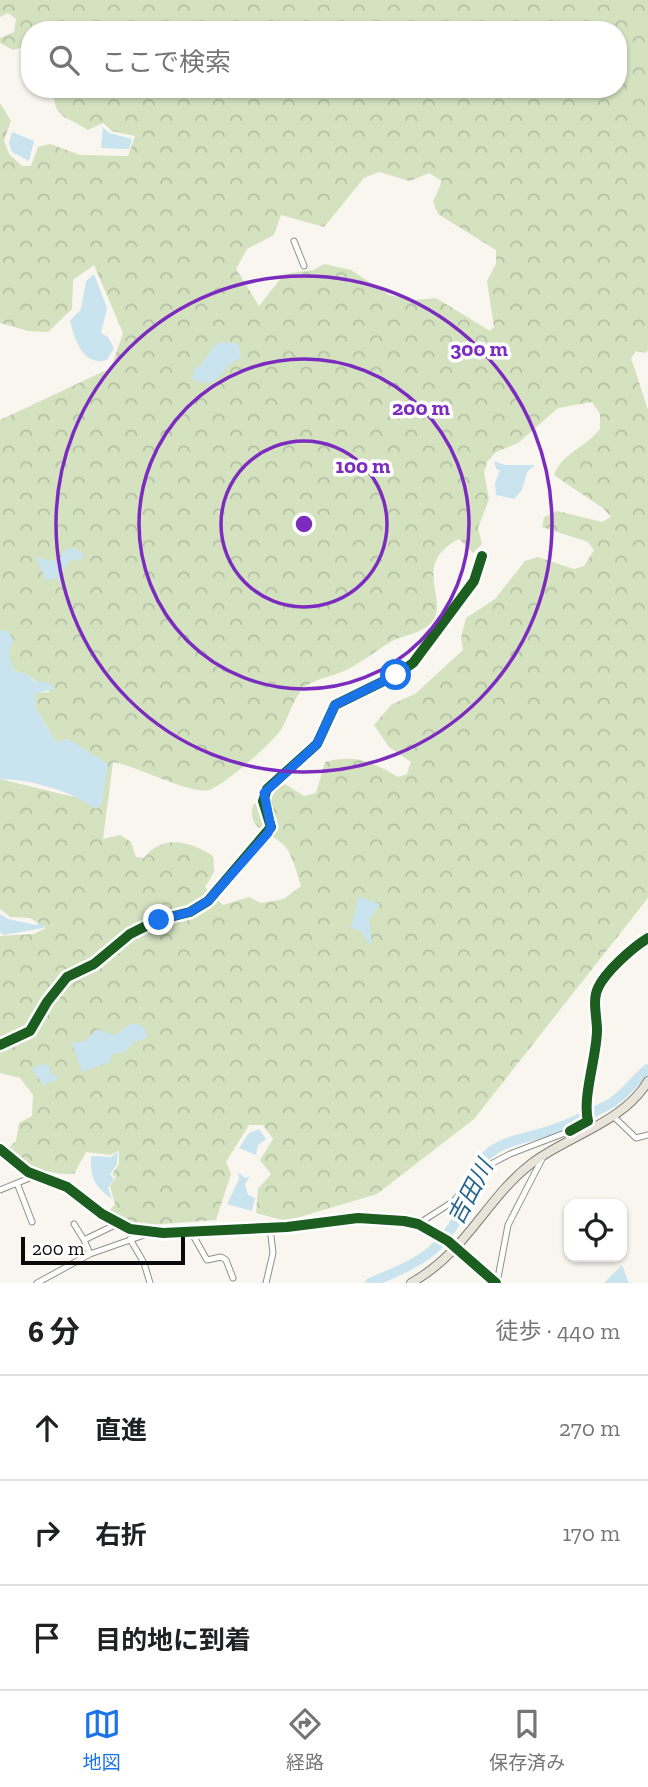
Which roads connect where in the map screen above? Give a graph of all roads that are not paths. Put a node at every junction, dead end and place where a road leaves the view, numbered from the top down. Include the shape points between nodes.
1 (294, 241) dead end
2 (304, 266) dead end
3 (482, 556) dead end
4 (648, 938) edge
5 (0, 1045) edge
6 (648, 1081) edge
7 (613, 1116) junction
8 (572, 1134) junction
9 (648, 1135) edge
10 (0, 1149) edge
11 (544, 1154) junction
12 (487, 1166) dead end
13 (37, 1175) junction
14 (472, 1178) dead end
15 (17, 1183) junction
16 (0, 1190) edge
17 (32, 1222) dead end
18 (74, 1224) dead end
19 (117, 1224) junction
20 (418, 1224) junction
21 (270, 1227) junction
22 (190, 1230) junction
23 (150, 1233) junction
24 (130, 1239) junction
25 (84, 1240) junction
26 (457, 1248) junction
27 (90, 1254) junction
28 (233, 1278) dead end
29 (37, 1283) edge
30 (150, 1283) edge
31 (266, 1283) edge
32 (411, 1283) edge
33 (496, 1283) edge

1 - 2 street
3 - 5 street via 474,581 412,663 335,705 317,744 267,789 263,801 271,827 208,901 130,934 94,964 67,977 30,1031
4 - 8 street via 634,946 598,988 597,1045 587,1119
6 - 7 main road
7 - 8 main road
7 - 9 street via 636,1138
8 - 11 main road
8 - 12 street
10 - 13 street
11 - 26 main road via 516,1177
11 - 33 street via 508,1225
13 - 15 street
13 - 19 street via 67,1187
14 - 20 street via 454,1200
15 - 16 street
15 - 17 street
18 - 25 street
19 - 23 street
19 - 25 street
20 - 21 street via 358,1218
20 - 26 street
21 - 22 street
21 - 31 street via 273,1253
22 - 23 street
22 - 28 street via 207,1260 221,1256
23 - 24 street
24 - 27 street
24 - 30 street
25 - 27 street
26 - 32 main road
26 - 33 street
27 - 29 street

